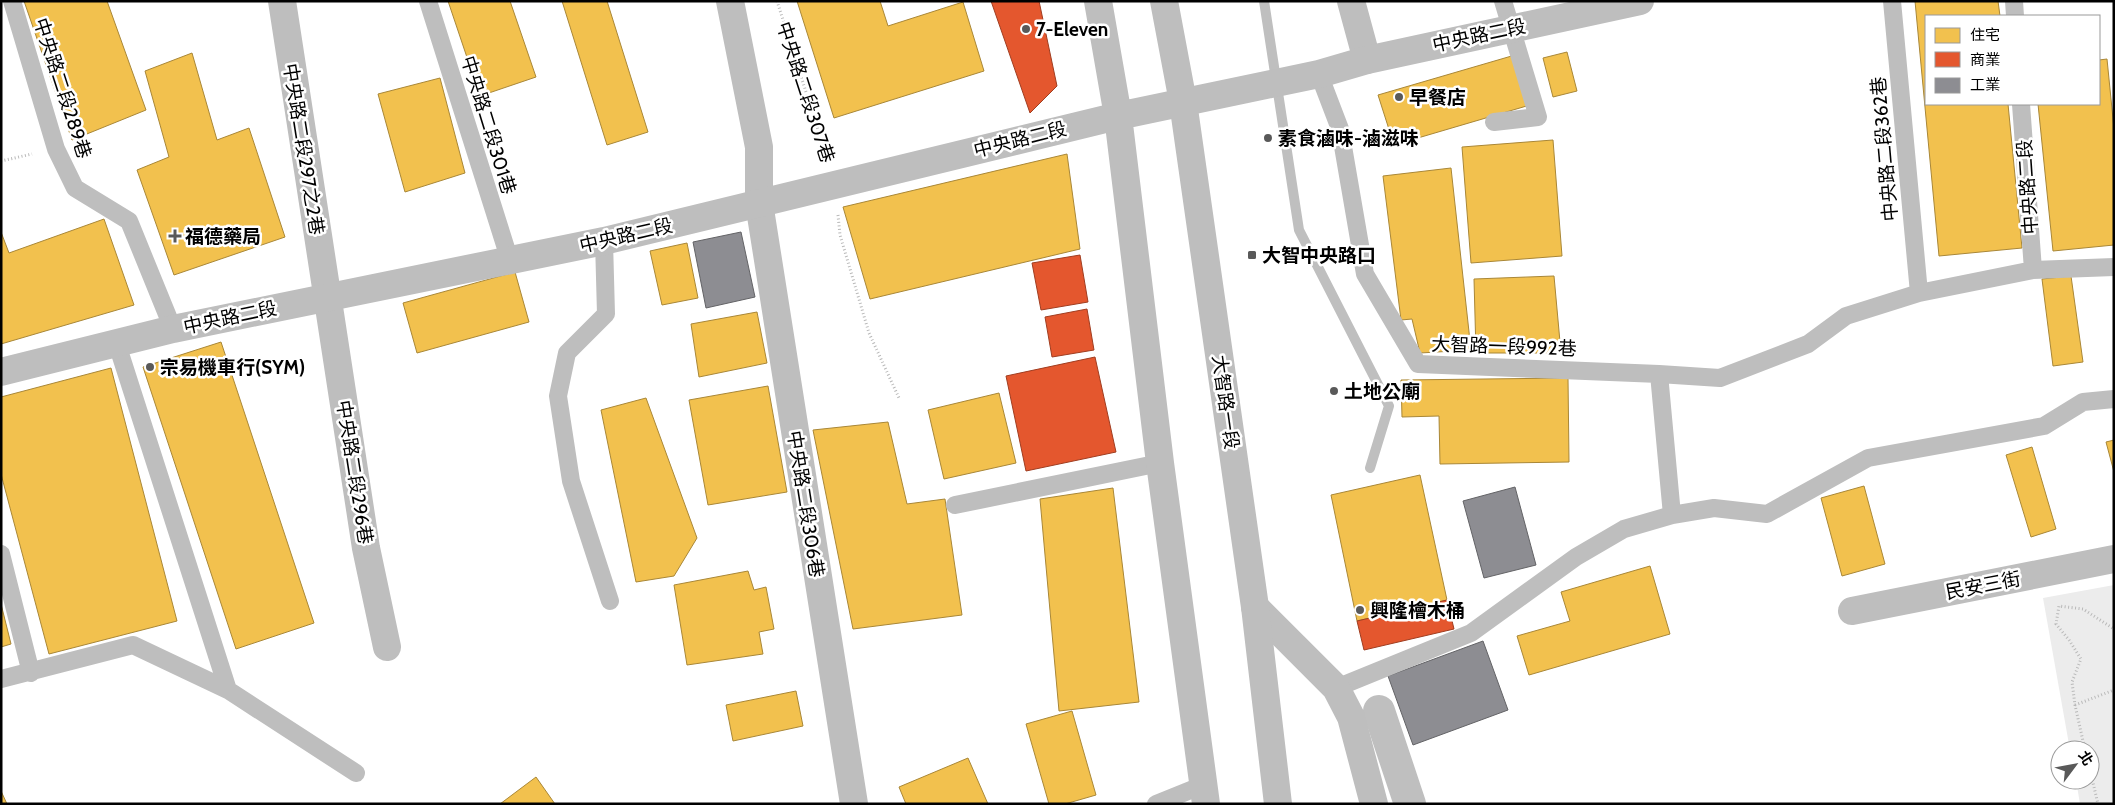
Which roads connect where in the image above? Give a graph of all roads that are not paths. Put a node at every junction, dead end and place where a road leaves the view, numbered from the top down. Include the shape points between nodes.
1 (12, 1) edge
2 (282, 1) edge
3 (428, 1) edge
4 (730, 1) edge
5 (1098, 1) edge
6 (1164, 1) edge
7 (1351, 1) edge
8 (1502, 1) edge
9 (1640, 1) edge
10 (1892, 1) edge
11 (2014, 1) edge
12 (2015, 15) edge
13 (1512, 28) junction
14 (1366, 60) junction
15 (1319, 74) junction
16 (1183, 102) junction
17 (2021, 105) edge
18 (1118, 116) junction
19 (1494, 122) dead end
20 (759, 203) junction
21 (604, 241) junction
22 (510, 261) junction
23 (2114, 267) edge
24 (2033, 270) junction
25 (1919, 293) junction
26 (327, 296) junction
27 (173, 329) junction
28 (118, 344) junction
29 (1, 372) edge
30 (1659, 374) junction
31 (2114, 399) edge
32 (1160, 463) junction
33 (955, 506) dead end
34 (1672, 515) junction
35 (1, 554) edge
36 (2114, 559) edge
37 (610, 601) dead end
38 (1255, 607) junction
39 (1852, 610) dead end
40 (387, 647) dead end
41 (30, 673) junction
42 (1, 679) edge
43 (1336, 688) junction
44 (228, 690) junction
45 (356, 773) dead end
46 (1205, 794) edge
47 (854, 804) edge
48 (1156, 804) edge
49 (1278, 804) edge
50 (1374, 804) edge

1 - 27 lane, 中央路二段289巷 via 56,149 76,188 129,221
2 - 26 street, 中央路二段297之2巷
3 - 22 lane, 中央路二段301巷
4 - 20 street via 759,147
5 - 18 street
6 - 16 street, 大智路一段
7 - 14 street
8 - 13 lane
9 - 13 street, 中央路二段
10 - 25 lane, 中央路二段362巷
11 - 12 lane
13 - 14 street, 中央路二段
13 - 19 lane via 1538,117
14 - 15 street, 中央路二段
15 - 16 street, 中央路二段
15 - 30 lane, 大智路一段992巷 via 1340,129 1365,274 1418,364
16 - 18 street, 中央路二段
16 - 38 street, 大智路一段
17 - 24 lane, 中央路二段
18 - 20 street, 中央路二段
18 - 32 street
20 - 21 street, 中央路二段
20 - 47 street, 中央路二段306巷
21 - 22 street, 中央路二段
21 - 37 lane via 606,314 567,353 558,396 571,482
22 - 26 street, 中央路二段
23 - 24 lane
24 - 25 lane
25 - 30 lane via 1846,316 1808,344 1720,378
26 - 27 street, 中央路二段
26 - 40 street, 中央路二段296巷 via 366,548
27 - 28 street, 中央路二段
28 - 29 street, 中央路二段
28 - 44 lane
30 - 34 lane
31 - 34 lane via 2083,402 2044,426 1868,458 1767,514 1714,508
32 - 33 lane
32 - 46 street
34 - 43 lane via 1624,529 1576,557 1471,633
35 - 41 lane
36 - 39 street, 民安三街
38 - 43 street
38 - 49 street, 大智路一段
41 - 42 lane
41 - 44 lane via 132,645
43 - 50 street via 1351,717
44 - 45 lane
46 - 48 lane

